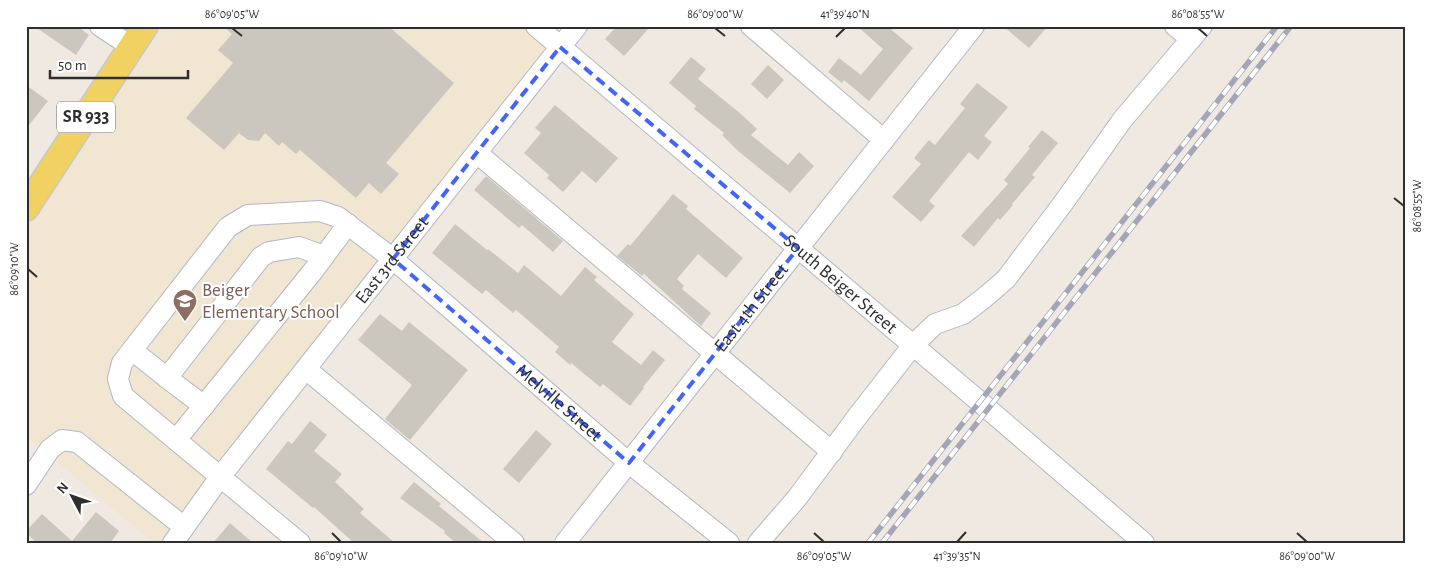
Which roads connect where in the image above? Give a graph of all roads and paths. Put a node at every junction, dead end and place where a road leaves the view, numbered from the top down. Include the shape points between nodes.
1 (100, 26) edge
2 (145, 26) edge
3 (536, 26) edge
4 (577, 26) edge
5 (751, 26) edge
6 (1175, 26) edge
7 (967, 29) edge
8 (1196, 33) edge
9 (132, 47) junction
10 (560, 47) junction
11 (884, 140) junction
12 (477, 153) junction
13 (26, 208) edge
14 (348, 224) junction
15 (798, 248) junction
16 (324, 256) junction
17 (393, 259) junction
18 (913, 346) junction
19 (132, 350) junction
20 (715, 354) junction
21 (306, 368) junction
22 (167, 378) junction
23 (204, 406) junction
24 (176, 440) junction
25 (832, 452) junction
26 (629, 463) junction
27 (220, 477) junction
28 (26, 485) edge
29 (178, 535) edge
30 (1142, 542) edge
31 (300, 543) edge
32 (514, 543) edge
33 (565, 543) edge
34 (729, 543) edge
35 (758, 543) edge

1 - 9 street
2 - 9 main road, SR 933
3 - 10 street, South Beiger Street
4 - 10 street, East 3rd Street
5 - 11 street
6 - 8 street
7 - 11 street, East 4th Street
8 - 18 street via 1122,119 1006,279 963,314 935,324
9 - 13 main road, SR 933
10 - 12 street, East 3rd Street
10 - 15 street, South Beiger Street
11 - 15 street, East 4th Street
12 - 17 street, East 3rd Street
12 - 20 street
14 - 16 street
14 - 17 street, Melville Street
14 - 19 street, Melville Street via 338,216 320,211 248,215 228,227
15 - 18 street, South Beiger Street
15 - 20 street, East 4th Street
16 - 22 street via 298,247 268,252 261,257
16 - 23 street
17 - 21 street, East 3rd Street
17 - 26 street, Melville Street
18 - 25 street
18 - 30 street, South Beiger Street
19 - 22 street
19 - 24 street, Melville Street via 122,363 118,379 124,396
20 - 25 street
20 - 26 street, East 4th Street
21 - 27 street, East 3rd Street
21 - 32 street
22 - 23 street
23 - 24 street
24 - 27 street, Melville Street
25 - 35 street
26 - 33 street, East 4th Street
26 - 34 street, Melville Street
27 - 29 street, East 3rd Street
27 - 31 street, Melville Street
28 - 29 street via 50,449 62,440 77,442

